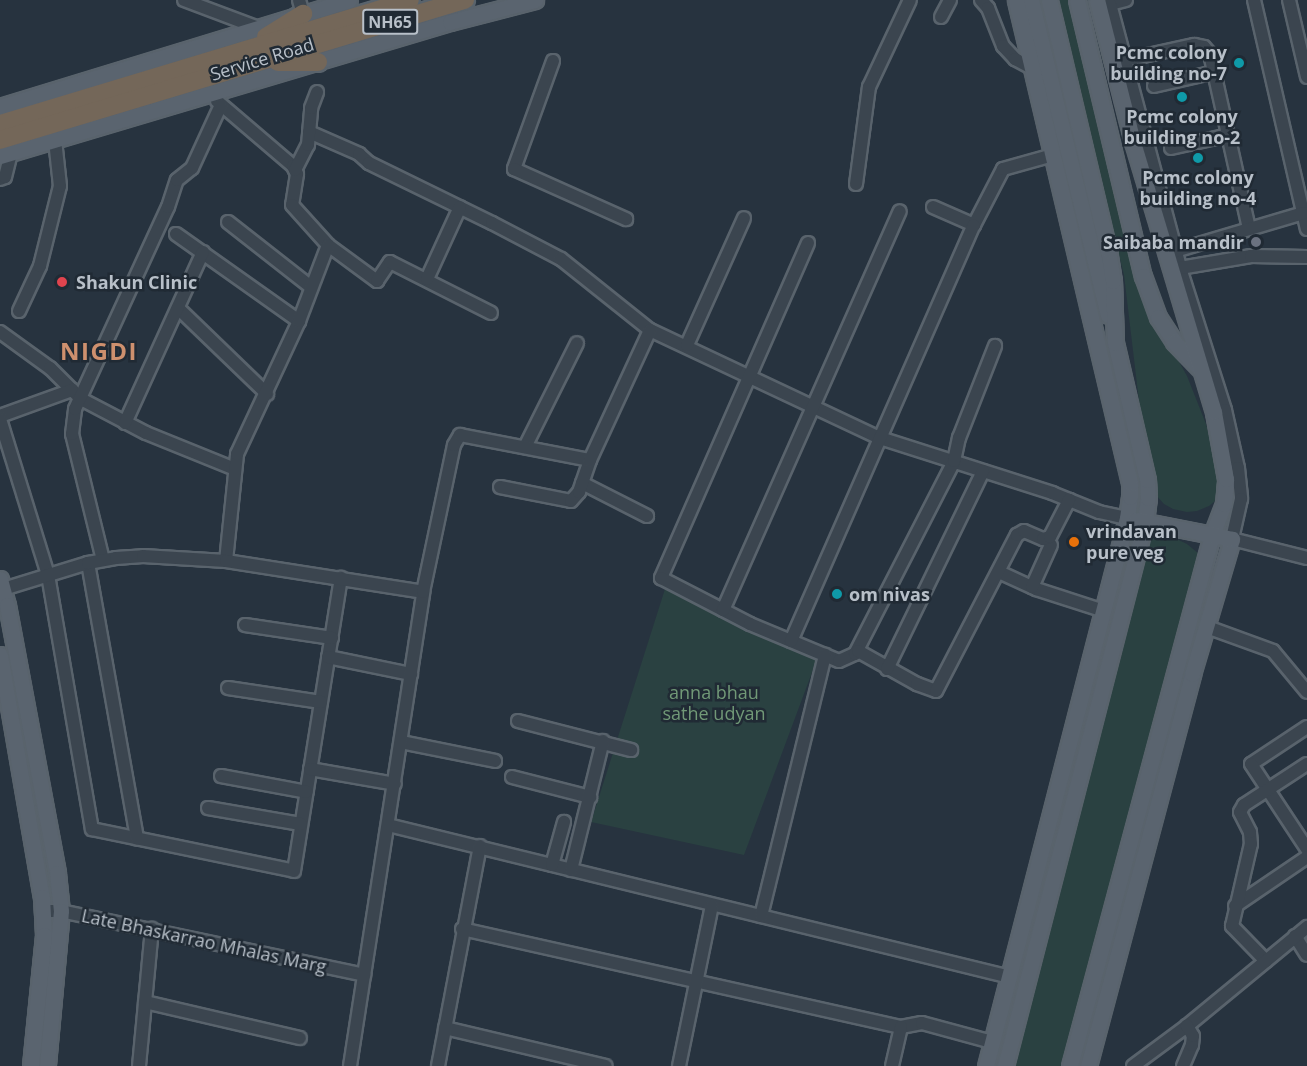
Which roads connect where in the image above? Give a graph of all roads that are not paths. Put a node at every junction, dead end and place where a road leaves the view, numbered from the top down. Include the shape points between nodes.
1 (184, 0) edge
2 (349, 0) edge
3 (410, 0) edge
4 (465, 0) edge
5 (536, 0) edge
6 (910, 0) edge
7 (950, 0) edge
8 (981, 0) edge
9 (1016, 0) edge
10 (1031, 0) edge
11 (1049, 0) edge
12 (1077, 0) edge
13 (1126, 0) edge
14 (1254, 0) edge
15 (1289, 0) edge
16 (1104, 4) edge
17 (301, 7) edge
18 (941, 17) dead end
19 (259, 28) junction
20 (316, 46) junction
21 (252, 55) junction
22 (1125, 60) junction
23 (553, 61) dead end
24 (1030, 67) junction
25 (1215, 72) junction
26 (1307, 77) edge
27 (1154, 86) dead end
28 (129, 92) junction
29 (317, 92) dead end
30 (209, 95) junction
31 (221, 105) junction
32 (0, 107) edge
33 (0, 124) edge
34 (309, 132) junction
35 (1229, 135) junction
36 (55, 140) junction
37 (1171, 148) dead end
38 (4, 150) edge
39 (1053, 155) junction
40 (295, 170) junction
41 (0, 179) edge
42 (856, 184) dead end
43 (1303, 192) edge
44 (460, 207) junction
45 (933, 207) dead end
46 (900, 211) dead end
47 (1303, 213) junction
48 (744, 218) dead end
49 (626, 219) dead end
50 (228, 222) dead end
51 (974, 225) junction
52 (1307, 228) edge
53 (1249, 229) junction
54 (176, 234) dead end
55 (808, 243) dead end
56 (328, 245) junction
57 (1175, 251) junction
58 (203, 252) junction
59 (1307, 257) edge
60 (1180, 268) junction
61 (427, 279) junction
62 (311, 287) junction
63 (177, 308) junction
64 (19, 311) dead end
65 (490, 313) dead end
66 (299, 321) junction
67 (650, 330) junction
68 (0, 332) edge
69 (577, 343) dead end
70 (1115, 343) junction
71 (687, 345) junction
72 (995, 346) dead end
73 (1202, 371) junction
74 (750, 376) junction
75 (267, 394) junction
76 (77, 395) junction
77 (813, 406) junction
78 (0, 418) edge
79 (125, 423) junction
80 (880, 438) junction
81 (525, 447) junction
82 (590, 460) junction
83 (954, 461) junction
84 (235, 469) junction
85 (983, 471) junction
86 (582, 483) junction
87 (500, 487) dead end
88 (1069, 500) junction
89 (647, 516) dead end
90 (1127, 518) junction
91 (1144, 522) junction
92 (1212, 536) junction
93 (1232, 539) junction
94 (1051, 545) dead end
95 (1307, 558) edge
96 (103, 560) junction
97 (226, 561) junction
98 (88, 563) junction
99 (999, 572) junction
100 (48, 575) junction
101 (341, 578) junction
102 (1, 586) edge
103 (1032, 587) junction
104 (423, 592) junction
105 (723, 610) junction
106 (1101, 610) junction
107 (245, 625) dead end
108 (1207, 627) junction
109 (332, 638) junction
110 (791, 641) junction
111 (858, 651) junction
112 (0, 655) edge
113 (825, 655) junction
114 (328, 657) junction
115 (887, 669) junction
116 (411, 674) junction
117 (228, 688) dead end
118 (1307, 692) edge
119 (321, 702) junction
120 (518, 721) dead end
121 (1307, 727) edge
122 (603, 741) junction
123 (401, 742) junction
124 (631, 750) dead end
125 (495, 761) dead end
126 (1307, 764) edge
127 (310, 769) junction
128 (221, 776) dead end
129 (512, 777) dead end
130 (395, 784) junction
131 (1268, 789) junction
132 (307, 792) junction
133 (590, 797) junction
134 (208, 808) dead end
135 (564, 822) dead end
136 (302, 824) junction
137 (388, 825) junction
138 (137, 839) junction
139 (480, 846) junction
140 (1307, 849) edge
141 (1307, 857) edge
142 (552, 865) junction
143 (572, 870) junction
144 (712, 905) junction
145 (1235, 906) junction
146 (62, 910) junction
147 (43, 911) junction
148 (761, 916) junction
149 (1307, 927) edge
150 (152, 929) junction
151 (462, 929) junction
152 (1296, 936) junction
153 (1307, 955) edge
154 (1266, 961) junction
155 (364, 975) junction
156 (1010, 977) junction
157 (697, 980) junction
158 (145, 1002) junction
159 (1187, 1026) junction
160 (444, 1028) junction
161 (901, 1028) junction
162 (300, 1038) dead end
163 (992, 1042) junction
164 (31, 1066) edge
165 (47, 1066) edge
166 (140, 1066) edge
167 (350, 1066) edge
168 (438, 1066) edge
169 (606, 1066) edge
170 (679, 1066) edge
171 (892, 1066) edge
172 (986, 1066) edge
173 (1005, 1066) edge
174 (1070, 1066) edge
175 (1088, 1066) edge
176 (1133, 1066) edge
177 (1183, 1066) edge

1 - 19 street
2 - 17 main road
3 - 20 highway, NH65
4 - 20 highway, NH65
5 - 20 main road, Service Road
6 - 42 street via 869,87
7 - 18 street
8 - 24 street via 1003,46 1015,60
9 - 24 main road
10 - 70 main road
11 - 70 main road via 1108,249
12 - 73 main road via 1143,276 1158,317 1174,342
13 - 16 street
14 - 43 street
15 - 26 street
16 - 22 street
16 - 73 main road via 1106,38 1133,142
17 - 19 main road
17 - 21 highway
19 - 32 main road
20 - 21 highway, NH65
20 - 21 highway
20 - 30 main road, Service Road
21 - 28 highway, NH65
22 - 25 street via 1194,45 1204,47 1210,54
22 - 57 street
23 - 49 street via 514,169
24 - 39 main road
25 - 27 street
25 - 35 street
28 - 33 highway, NH65
28 - 38 highway, NH65
29 - 34 street
30 - 31 street
30 - 36 main road, Service Road
31 - 40 street via 262,137
31 - 76 street via 192,168 177,180
34 - 40 street via 305,153
34 - 44 street
35 - 37 street
35 - 53 street
36 - 38 main road, Service Road
36 - 64 street via 60,186 40,266
38 - 41 street via 5,177
39 - 51 street via 1004,170
39 - 90 main road via 1130,483
40 - 56 street via 292,205
43 - 47 street
44 - 61 street
44 - 67 street via 561,259
45 - 51 street
46 - 77 street
47 - 52 street
47 - 53 street
48 - 71 street
50 - 62 street
51 - 80 street
53 - 57 street
54 - 58 street
55 - 74 street
56 - 61 street via 377,281 390,262
56 - 62 street
57 - 60 street
58 - 63 street
58 - 66 street
59 - 60 street via 1251,256
60 - 93 street via 1226,410 1238,468 1241,499
61 - 65 street
62 - 66 street
63 - 75 street
63 - 79 street
66 - 75 street
67 - 71 street
67 - 82 street
68 - 76 street via 50,368
69 - 81 street
70 - 91 main road via 1147,480
71 - 74 street
72 - 83 street via 959,438
73 - 92 main road via 1226,479 1224,504
74 - 77 street
74 - 105 street via 661,578
75 - 84 street via 237,454
76 - 78 street
76 - 79 street
76 - 96 street via 72,434
77 - 80 street
77 - 105 street
78 - 100 street
79 - 84 street
80 - 83 street
80 - 110 street
81 - 82 street
81 - 104 street via 460,435 454,445
82 - 86 street
83 - 85 street
83 - 111 street
84 - 97 street
85 - 88 street
85 - 115 street
86 - 87 street via 571,501
86 - 89 street
88 - 90 street
88 - 99 street via 1050,537 1043,539 1021,532
90 - 91 main road
90 - 106 main road
91 - 92 main road
91 - 173 main road
92 - 93 main road
92 - 174 main road
93 - 95 street
93 - 108 main road
94 - 103 street
96 - 97 street via 143,556
96 - 98 street
97 - 101 street
98 - 100 street
98 - 138 street
99 - 103 street
99 - 115 street via 936,691
100 - 102 street
100 - 138 street via 92,829
101 - 104 street
101 - 109 street
102 - 146 main road
103 - 106 street
104 - 116 street
105 - 110 street
106 - 156 main road
107 - 109 street
108 - 118 street via 1273,651
108 - 175 main road
109 - 114 street
110 - 113 street
111 - 113 street via 839,661
111 - 115 street
112 - 147 main road
113 - 148 street
114 - 116 street
114 - 119 street
116 - 123 street
117 - 119 street
119 - 127 street
120 - 122 street
121 - 131 street via 1251,764
122 - 124 street
122 - 133 street
123 - 125 street
123 - 130 street
126 - 131 street
127 - 130 street
127 - 132 street
128 - 132 street
129 - 133 street
130 - 137 street
131 - 140 street
131 - 145 street via 1240,812 1251,838
132 - 136 street
133 - 143 street
134 - 136 street
135 - 142 street
136 - 138 street via 294,871
137 - 139 street
137 - 155 street
139 - 142 street
139 - 151 street
141 - 145 street
142 - 143 street
143 - 144 street
144 - 148 street
144 - 157 street
145 - 154 street via 1232,926
146 - 147 street, Late Bhaskarrao Mhalas Marg
146 - 150 street, Late Bhaskarrao Mhalas Marg
146 - 165 main road
147 - 164 main road
148 - 156 street
149 - 152 street
150 - 155 street, Late Bhaskarrao Mhalas Marg
150 - 158 street
151 - 157 street
151 - 160 street
152 - 153 street
152 - 154 street
154 - 159 street
155 - 167 street
156 - 163 main road
157 - 161 street
157 - 170 street
158 - 162 street
158 - 166 street
159 - 176 street
159 - 177 street via 1192,1045
160 - 168 street
160 - 169 street
161 - 163 street via 922,1023
161 - 171 street
163 - 172 main road

